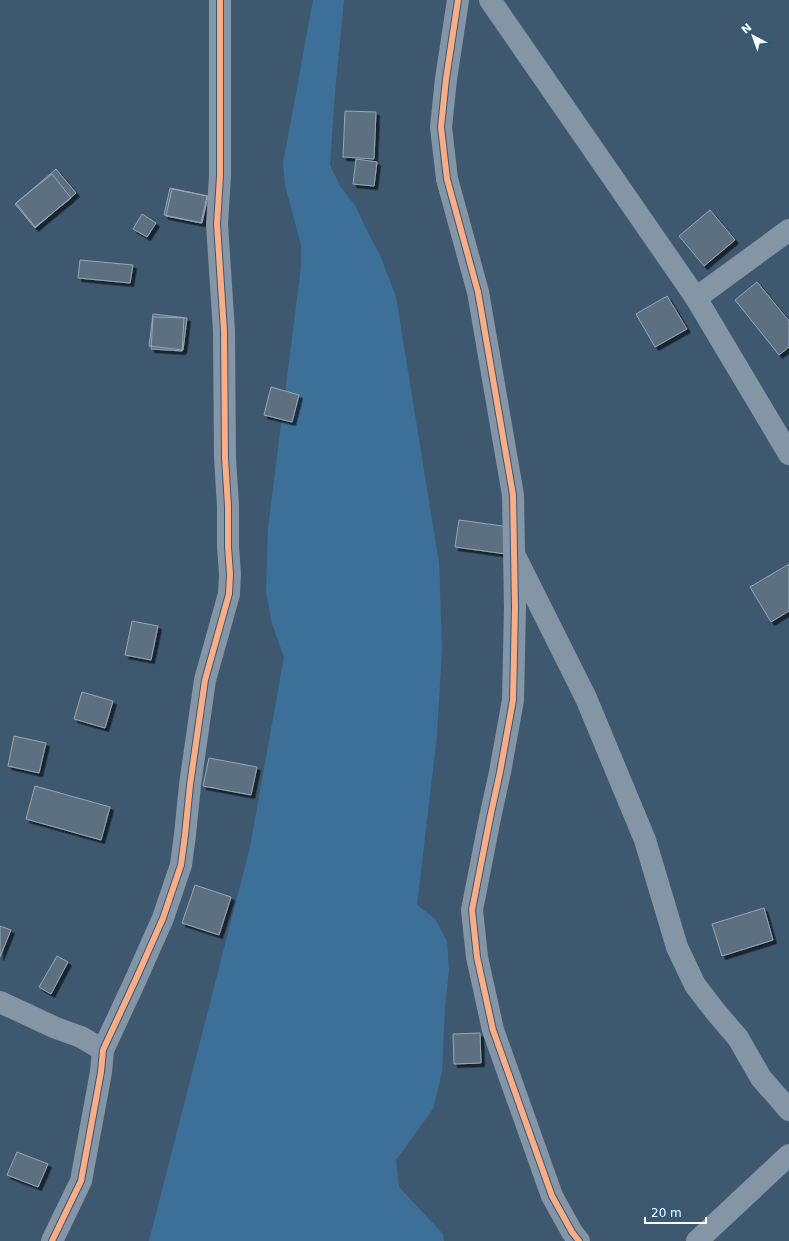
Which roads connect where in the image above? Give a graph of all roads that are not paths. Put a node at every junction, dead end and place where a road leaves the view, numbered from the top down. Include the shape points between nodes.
1 (220, 0) edge
2 (458, 0) edge
3 (490, 0) edge
4 (789, 230) edge
5 (696, 298) junction
6 (789, 454) edge
7 (514, 554) junction
8 (0, 1002) edge
9 (103, 1050) junction
10 (789, 1110) edge
11 (789, 1155) edge
12 (52, 1241) edge
13 (579, 1241) edge
14 (697, 1241) edge

1 - 9 street via 220,168 217,224 224,331 229,594 205,680 181,865 163,918
2 - 7 street via 441,127 447,179 478,292 513,495
3 - 5 street
4 - 5 street
5 - 6 street
7 - 10 street via 586,698 645,840 677,947 695,985 738,1038 761,1078
7 - 13 street via 513,700 472,910 477,957 493,1030 552,1196
8 - 9 street via 81,1037
9 - 12 street via 82,1181
11 - 14 street

